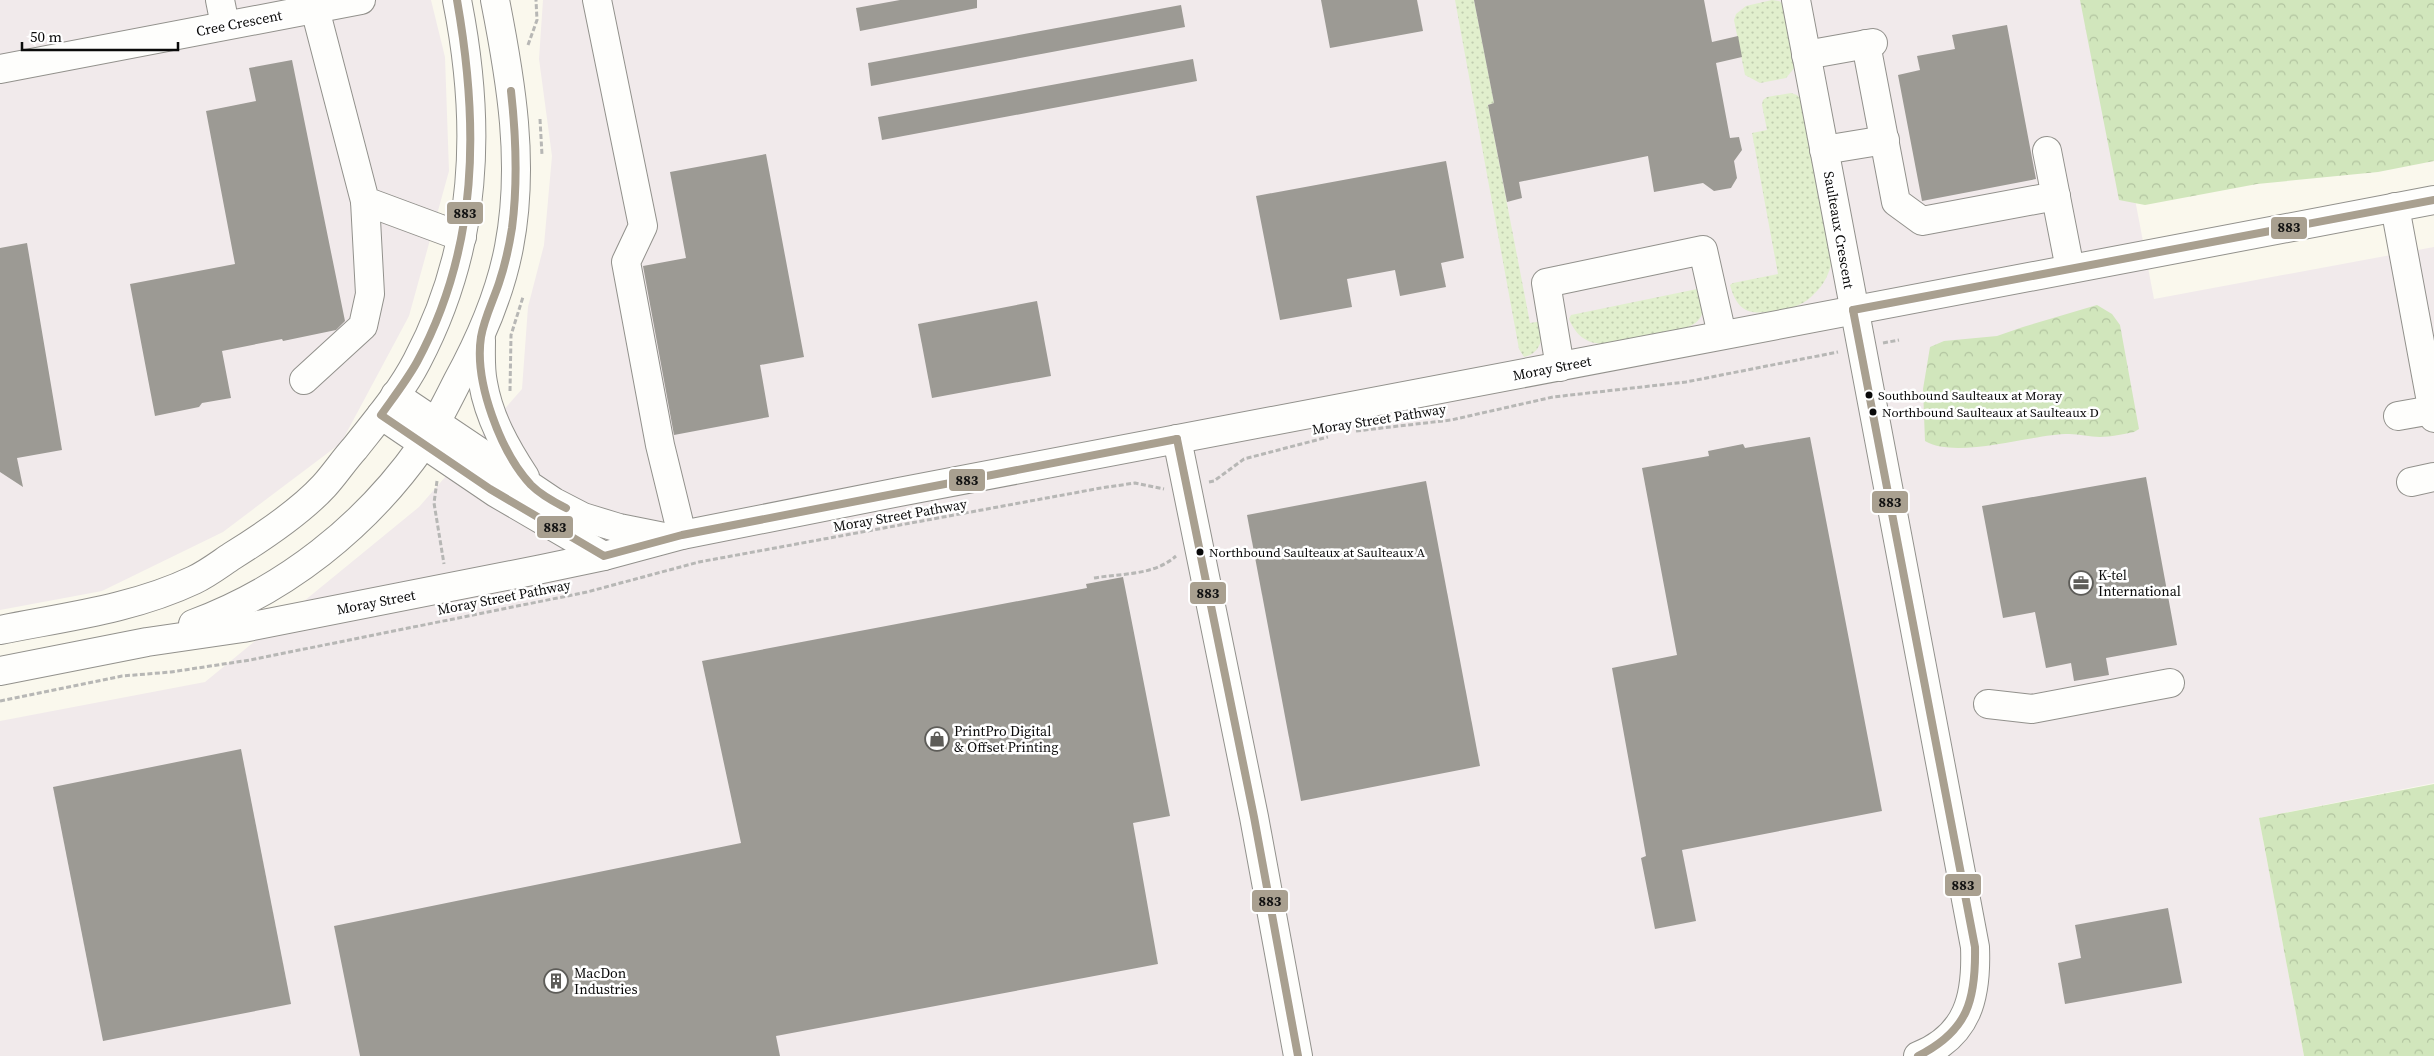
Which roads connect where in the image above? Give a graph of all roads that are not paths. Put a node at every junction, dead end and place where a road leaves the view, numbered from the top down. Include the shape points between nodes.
1 (361, 0) edge
2 (457, 0) edge
3 (495, 0) edge
4 (598, 0) edge
5 (1796, 0) edge
6 (315, 8) junction
7 (222, 13) edge
8 (1806, 55) junction
9 (0, 69) edge
10 (1884, 140) junction
11 (1824, 150) junction
12 (2047, 151) dead end
13 (2056, 196) junction
14 (2434, 200) edge
15 (366, 201) junction
16 (2395, 208) junction
17 (462, 237) junction
18 (2070, 269) junction
19 (1853, 310) junction
20 (1722, 335) junction
21 (481, 338) junction
22 (2427, 340) edge
23 (1560, 367) junction
24 (304, 380) dead end
25 (388, 405) junction
26 (2433, 414) edge
27 (2398, 416) dead end
28 (429, 434) junction
29 (1177, 439) junction
30 (530, 484) junction
31 (676, 536) junction
32 (604, 556) junction
33 (0, 630) edge
34 (147, 642) junction
35 (0, 671) edge
36 (2170, 683) dead end
37 (1988, 704) dead end
38 (1298, 1056) edge
39 (1918, 1056) edge

1 - 6 street, Cree Crescent
2 - 17 street via 471,84 473,134 473,161
3 - 21 street via 509,76 517,161 509,247
4 - 31 street via 642,226 626,262
5 - 8 street, Saulteaux Crescent
6 - 7 street, Cree Crescent
6 - 15 street
7 - 9 street, Cree Crescent
8 - 10 street via 1870,43
8 - 11 street, Saulteaux Crescent
10 - 11 street
10 - 13 street via 1896,202 1922,221
11 - 19 street, Saulteaux Crescent
12 - 13 street
13 - 18 street
14 - 16 street, Moray Street
15 - 17 street
15 - 24 street via 370,294 363,326
16 - 18 street, Moray Street
16 - 22 street
17 - 25 street via 437,319 416,362
18 - 19 street, Moray Street
19 - 20 street, Moray Street
19 - 39 street, Saulteaux Crescent via 1975,947 1973,997 1965,1018 1948,1038
20 - 23 street, Moray Street
20 - 23 street via 1703,250 1546,283
21 - 28 street
21 - 30 street via 482,381 492,416 507,450
22 - 26 street
23 - 29 street, Moray Street
25 - 28 street, Moray Street
25 - 33 street via 323,487 264,536 196,580 141,602
26 - 27 street
28 - 30 street, Moray Street
28 - 32 street, Moray Street via 542,522
28 - 34 street, Moray Street via 390,488 359,520 279,584 234,608
29 - 31 street, Moray Street
29 - 38 street via 1258,835
30 - 31 street, Moray Street via 554,502 583,517 619,528
31 - 32 street, Moray Street
32 - 34 street, Moray Street via 243,628
34 - 35 street, Moray Street
36 - 37 street via 2032,709

